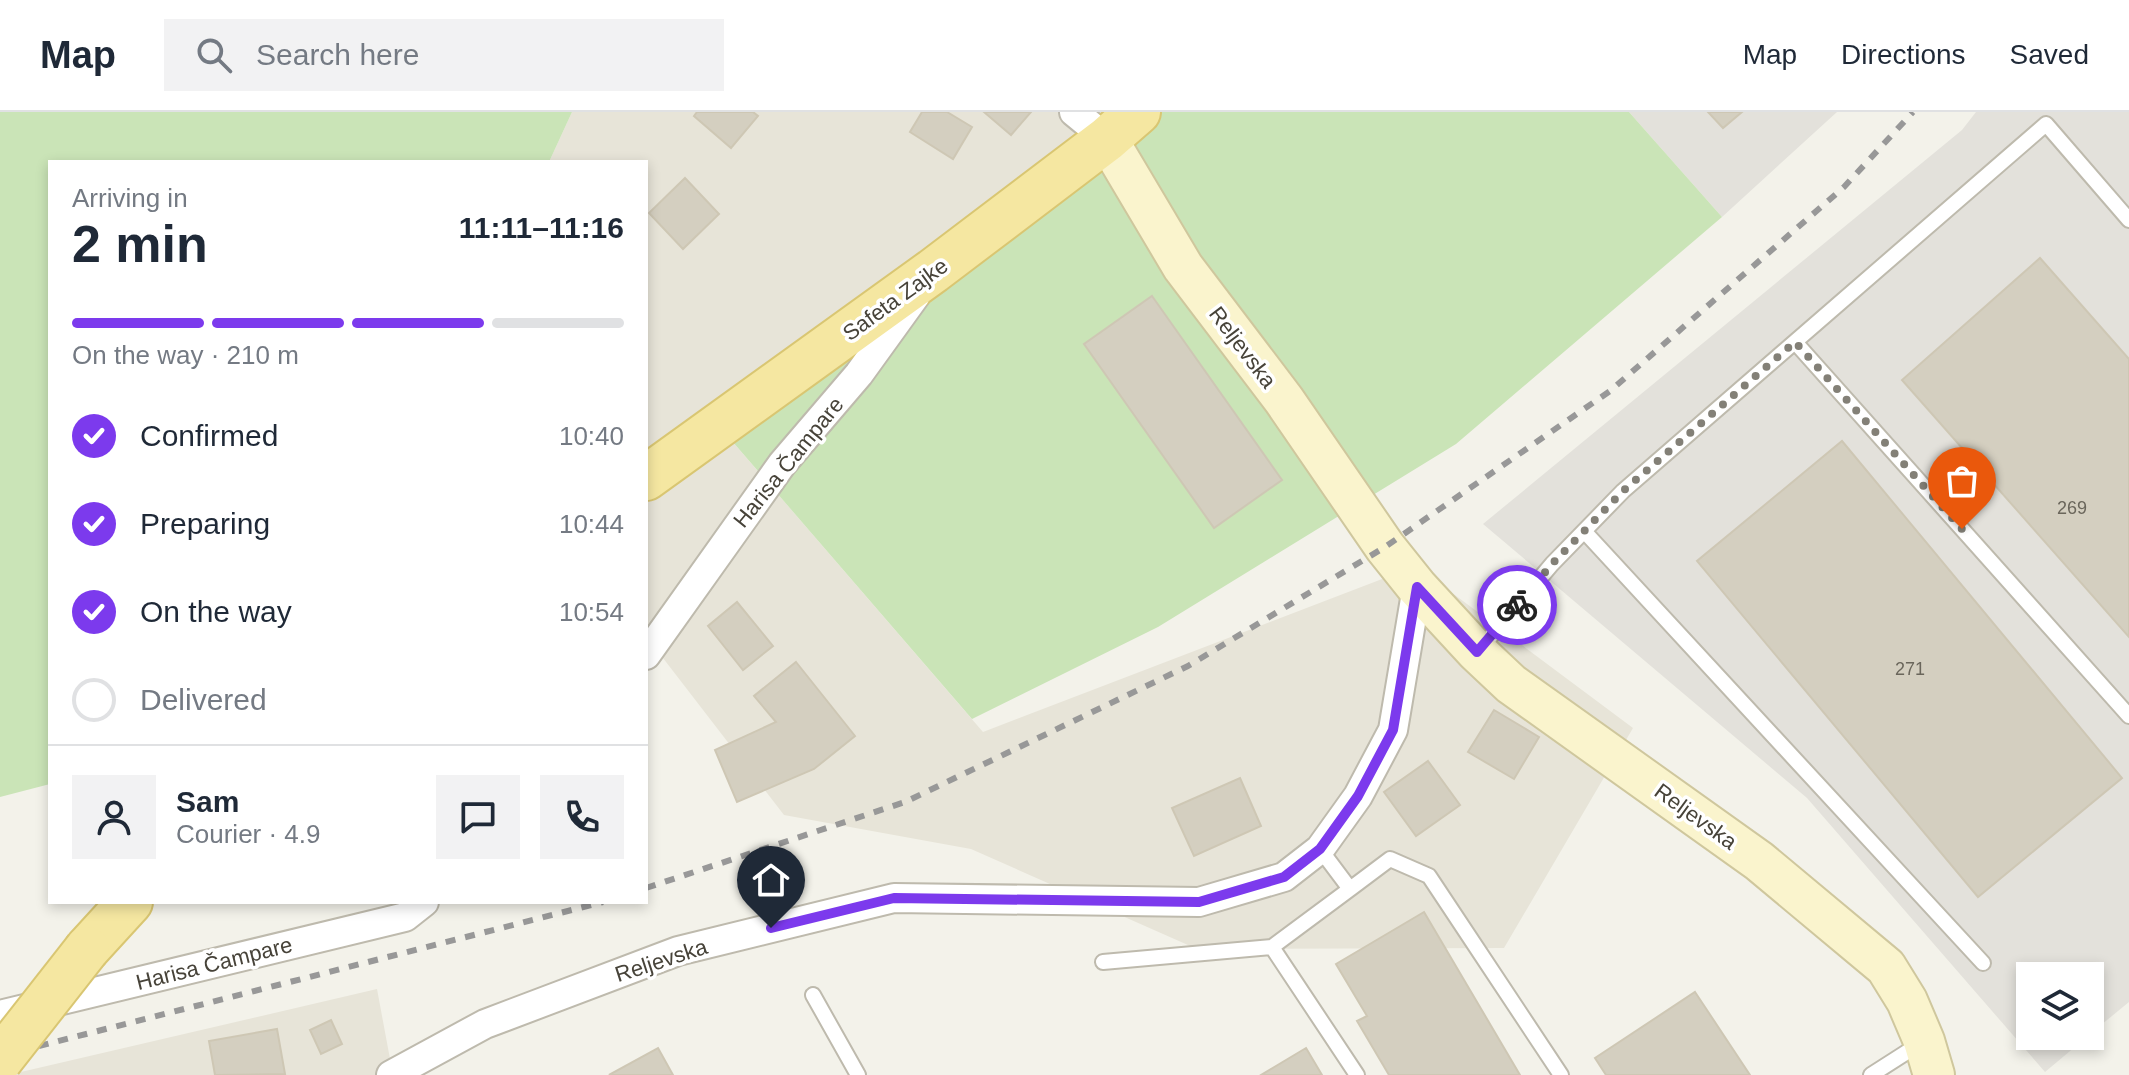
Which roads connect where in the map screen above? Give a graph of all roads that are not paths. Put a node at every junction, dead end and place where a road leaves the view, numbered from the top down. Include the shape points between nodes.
1 (1074, 112) edge
2 (1122, 125) edge
3 (2129, 220) edge
4 (933, 271) junction
5 (1795, 342) junction
6 (648, 477) edge
7 (1584, 531) junction
8 (1417, 587) junction
9 (648, 652) edge
10 (1477, 652) junction
11 (2129, 716) edge
12 (1320, 849) junction
13 (1350, 889) junction
14 (128, 904) edge
15 (421, 904) edge
16 (1272, 947) junction
17 (1103, 962) dead end
18 (1983, 963) dead end
19 (813, 995) dead end
20 (0, 1015) edge
21 (1929, 1058) edge
22 (0, 1060) edge
23 (391, 1075) edge
24 (858, 1075) edge
25 (1357, 1075) edge
26 (1561, 1075) edge
27 (1871, 1075) edge

1 - 2 street
2 - 4 main road, Safeta Zajke
2 - 8 main road, Reljevska via 1183,267
3 - 5 lane via 2046,124
4 - 6 main road, Safeta Zajke
4 - 9 street, Harisa Čampare via 859,374 782,464
5 - 7 lane
5 - 11 lane
7 - 10 lane
7 - 18 lane
8 - 10 main road, Reljevska
8 - 12 street, Reljevska via 1393,730 1358,796
10 - 21 main road, Reljevska via 1511,684 1759,861 1886,967 1907,1001
12 - 13 lane
12 - 23 street, Reljevska via 1284,877 1199,902 879,901 678,951 485,1024
13 - 16 lane
13 - 26 lane via 1390,859 1429,876
14 - 22 main road, bridge
15 - 20 street, Harisa Čampare via 405,917
16 - 17 lane
16 - 25 lane
19 - 24 lane
21 - 27 lane

